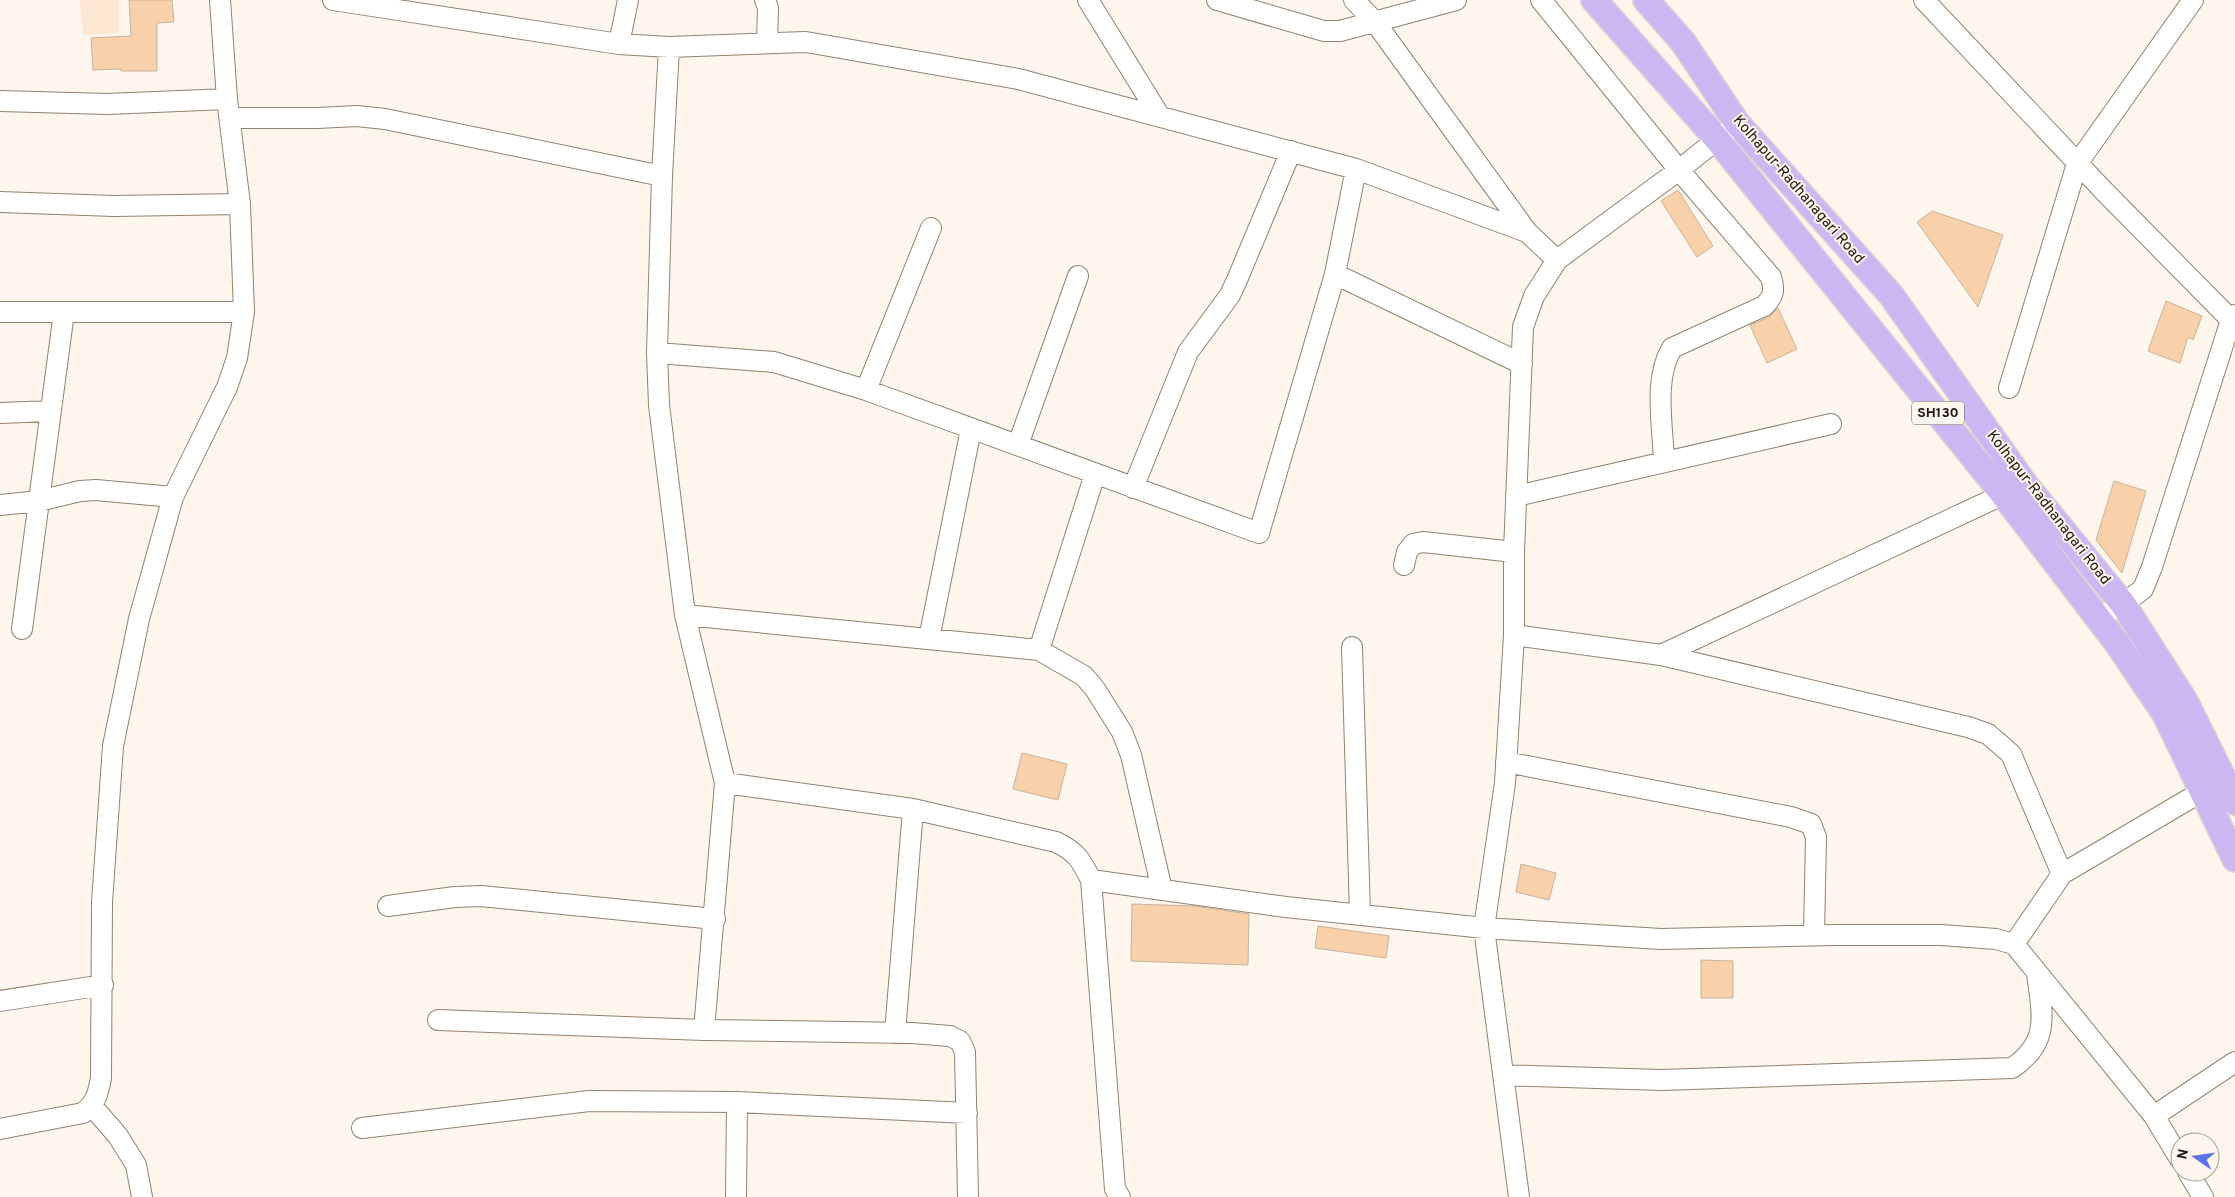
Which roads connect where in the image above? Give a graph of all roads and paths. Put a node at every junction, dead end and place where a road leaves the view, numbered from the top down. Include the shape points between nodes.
1 (220, 0) edge
2 (333, 0) edge
3 (628, 0) edge
4 (765, 0) edge
5 (1088, 0) edge
6 (1217, 0) edge
7 (1354, 0) edge
8 (1456, 0) edge
9 (1541, 0) edge
10 (1594, 0) edge
11 (1646, 0) edge
12 (1924, 0) edge
13 (2193, 0) edge
14 (1375, 22) junction
15 (767, 43) junction
16 (619, 44) junction
17 (669, 47) junction
18 (0, 101) edge
19 (229, 108) junction
20 (1159, 115) junction
21 (1737, 123) junction
22 (1718, 139) junction
23 (1291, 151) junction
24 (2078, 164) junction
25 (1356, 169) junction
26 (1680, 170) junction
27 (662, 176) junction
28 (0, 202) edge
29 (240, 204) junction
30 (931, 228) dead end
31 (1527, 232) junction
32 (1557, 260) junction
33 (1335, 274) junction
34 (1078, 276) dead end
35 (0, 312) edge
36 (64, 312) junction
37 (244, 312) junction
38 (2234, 320) edge
39 (657, 353) junction
40 (1522, 364) junction
41 (2009, 388) dead end
42 (866, 390) junction
43 (51, 411) junction
44 (0, 413) edge
45 (1831, 424) dead end
46 (971, 428) junction
47 (1018, 445) junction
48 (1664, 462) junction
49 (1095, 474) junction
50 (2025, 484) junction
51 (1133, 488) junction
52 (2003, 494) junction
53 (1516, 496) junction
54 (173, 497) junction
55 (39, 501) junction
56 (0, 505) edge
57 (1514, 552) junction
58 (1404, 565) dead end
59 (2123, 604) junction
60 (685, 615) junction
61 (2098, 618) junction
62 (22, 629) dead end
63 (1514, 635) junction
64 (929, 639) junction
65 (1352, 647) dead end
66 (1039, 650) junction
67 (1661, 655) junction
68 (1506, 762) junction
69 (2230, 778) edge
70 (725, 783) junction
71 (2201, 792) junction
72 (2235, 802) edge
73 (913, 809) junction
74 (2235, 858) edge
75 (2062, 874) junction
76 (1091, 880) junction
77 (1162, 890) junction
78 (388, 906) dead end
79 (1360, 914) junction
80 (715, 919) junction
81 (1484, 928) junction
82 (1814, 935) junction
83 (2014, 944) junction
84 (2037, 973) junction
85 (103, 985) junction
86 (0, 1001) edge
87 (438, 1020) dead end
88 (704, 1030) junction
89 (895, 1033) junction
90 (2235, 1062) edge
91 (1503, 1075) junction
92 (736, 1102) junction
93 (92, 1106) junction
94 (967, 1113) junction
95 (2154, 1116) junction
96 (362, 1128) dead end
97 (0, 1129) edge
98 (2170, 1142) edge
99 (2194, 1182) edge
100 (142, 1197) edge
101 (736, 1197) edge
102 (968, 1197) edge
103 (1120, 1197) edge
104 (1519, 1197) edge
105 (2204, 1197) edge

1 - 19 street
2 - 16 street
3 - 16 street
4 - 15 street via 768,8
5 - 20 street
6 - 14 street via 1324,31 1340,31
7 - 14 street
8 - 14 street
9 - 26 street
10 - 22 main road, SH130
11 - 21 main road, Kolhapur-Radhanagari Road via 1683,42
12 - 24 street
13 - 24 street
14 - 31 street
15 - 17 street
15 - 20 street via 806,42 1018,79
16 - 17 street
17 - 27 street
18 - 19 street
19 - 27 street via 317,118 357,116 385,119
19 - 29 street
20 - 23 street
21 - 22 street
21 - 50 main road, Kolhapur-Radhanagari Road via 1891,294
22 - 26 street
22 - 52 main road, SH130
23 - 25 street
23 - 51 street via 1238,280 1188,352
24 - 38 street
24 - 41 street
25 - 31 street
25 - 33 street
26 - 32 street
26 - 48 street via 1771,277 1774,288 1772,297 1764,306 1672,348 1661,376
27 - 39 street
28 - 29 street via 114,206
29 - 37 street
30 - 42 street
31 - 32 street
32 - 40 street via 1527,312 1523,327
33 - 40 street
33 - 51 street via 1259,533
34 - 47 street
35 - 36 street
36 - 37 street
36 - 43 street
37 - 54 street via 237,358 227,388
38 - 59 street via 2152,567 2143,589
39 - 42 street via 774,362
39 - 60 street via 659,405
40 - 53 street
42 - 46 street
43 - 44 street
43 - 55 street
45 - 48 street
46 - 47 street
46 - 64 street
47 - 49 street
48 - 53 street
49 - 51 street
49 - 66 street
50 - 52 street
50 - 59 main road, Kolhapur-Radhanagari Road
52 - 61 main road, SH130
52 - 67 street
53 - 57 street
54 - 55 street via 96,490
54 - 85 street via 139,619 113,746 102,902
55 - 56 street
55 - 62 street
57 - 58 street via 1422,542 1413,544
57 - 63 street
59 - 61 street
59 - 69 main road, Kolhapur-Radhanagari Road
60 - 64 street
60 - 70 street
61 - 71 main road, SH130 via 2165,714
63 - 67 street
63 - 68 street
64 - 66 street
65 - 79 street
66 - 77 street via 1084,676 1096,689 1122,732 1131,755
67 - 75 street via 1988,734 2011,754
68 - 81 street
68 - 82 street via 1811,824 1816,837
69 - 72 main road, Kolhapur-Radhanagari Road
70 - 73 street
70 - 80 street
71 - 74 main road, SH130
71 - 75 street
73 - 76 street via 1056,842 1070,848 1081,859
73 - 89 street
75 - 83 street
76 - 77 street
76 - 103 street via 1115,1189
77 - 79 street
78 - 80 street via 482,896
79 - 81 street
80 - 88 street
81 - 82 street via 1661,939
81 - 91 street
82 - 83 street via 1941,935 1996,939
83 - 84 street
84 - 91 street via 2042,1031 2031,1051 2012,1068 1662,1080
84 - 95 street
85 - 86 street
85 - 93 street via 102,1078
87 - 88 street
88 - 89 street
89 - 94 street via 950,1036 960,1041 967,1071
90 - 95 street
91 - 104 street
92 - 94 street
92 - 96 street via 589,1101
92 - 101 street
93 - 97 street via 83,1113
93 - 100 street via 118,1136 136,1165
94 - 102 street
95 - 98 street
99 - 105 street

